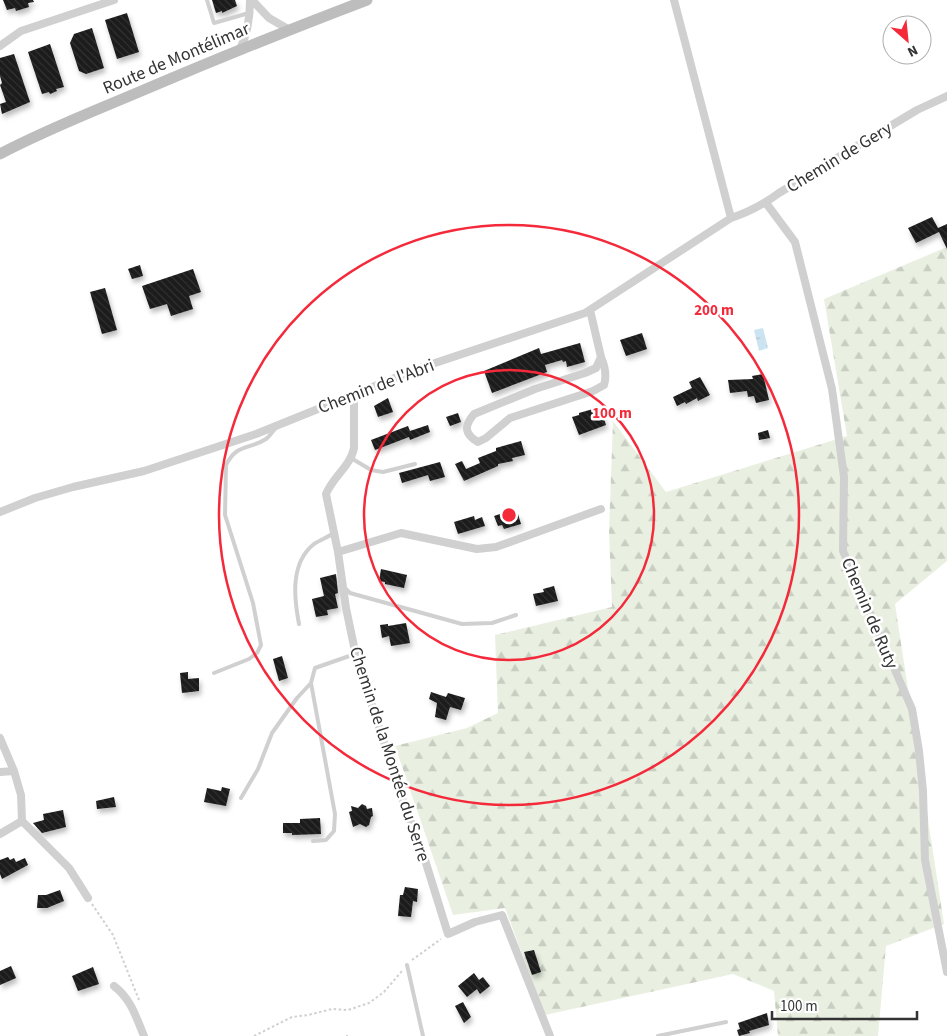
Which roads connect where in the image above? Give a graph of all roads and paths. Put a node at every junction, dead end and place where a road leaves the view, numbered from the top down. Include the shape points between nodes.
1 (114, 0) edge
2 (207, 0) edge
3 (251, 0) edge
4 (368, 0) edge
5 (674, 0) edge
6 (250, 13) junction
7 (288, 29) junction
8 (0, 46) edge
9 (240, 49) junction
10 (947, 96) edge
11 (0, 154) edge
12 (766, 203) junction
13 (732, 218) junction
14 (590, 310) junction
15 (601, 357) junction
16 (354, 394) junction
17 (279, 424) junction
18 (351, 458) junction
19 (415, 464) dead end
20 (600, 509) dead end
21 (0, 512) edge
22 (334, 533) junction
23 (338, 552) junction
24 (343, 585) junction
25 (516, 615) dead end
26 (299, 624) dead end
27 (355, 654) junction
28 (214, 673) dead end
29 (311, 683) junction
30 (0, 738) edge
31 (14, 771) junction
32 (0, 772) edge
33 (241, 798) dead end
34 (22, 821) junction
35 (0, 834) edge
36 (313, 841) dead end
37 (88, 898) joint
38 (448, 934) junction
39 (407, 965) junction
40 (947, 972) edge
41 (114, 986) dead end
42 (138, 999) dead end
43 (726, 1022) dead end
44 (144, 1036) edge
45 (254, 1036) edge
46 (423, 1036) edge
47 (550, 1036) edge
48 (658, 1036) edge

1 - 8 street via 21,31
2 - 6 lane via 214,23
3 - 6 street
3 - 7 street via 269,18
4 - 7 main road, Route de Montélimar
5 - 13 street
6 - 9 street
7 - 9 main road, Route de Montélimar
9 - 11 main road, Route de Montélimar
10 - 12 street, Chemin de Gery via 910,114
12 - 13 street, Chemin de Gery
12 - 40 street, Chemin de Ruty via 795,242 832,388 844,477 843,551 912,709 923,791 925,860
13 - 14 street, Chemin de l'Abri
14 - 15 street
14 - 16 street, Chemin de l'Abri via 416,369
15 - 15 street via 596,368 585,373 534,388 474,414 467,422 467,432 478,442 510,418 604,385 606,378
16 - 17 street, Chemin de l'Abri
16 - 18 street via 354,448
17 - 21 street, Chemin de l'Abri via 144,471 73,487
17 - 28 lane via 266,439 237,450 226,465 225,516 253,603 261,645 249,659
18 - 19 lane via 371,470 383,472
18 - 22 street, Chemin de la Montée du Serre via 326,494
20 - 23 street via 496,547 477,549 401,533
22 - 23 street, Chemin de la Montée du Serre
22 - 26 lane via 314,544 303,556 295,579
23 - 24 street, Chemin de la Montée du Serre
24 - 25 lane via 350,592 462,624 492,623
24 - 27 street, Chemin de la Montée du Serre
27 - 29 lane via 315,668
27 - 38 street, Chemin de la Montée du Serre
29 - 33 lane via 272,733 258,769
29 - 36 lane via 336,814 334,831 326,840
30 - 31 street
31 - 32 street
31 - 34 street via 21,795
34 - 35 street
34 - 37 street via 69,868
37 - 42 path via 113,935
38 - 39 path
38 - 47 street via 502,915
39 - 45 path via 384,992 369,1003 348,1010 292,1017
39 - 46 lane
41 - 44 street via 130,1002
43 - 48 lane

